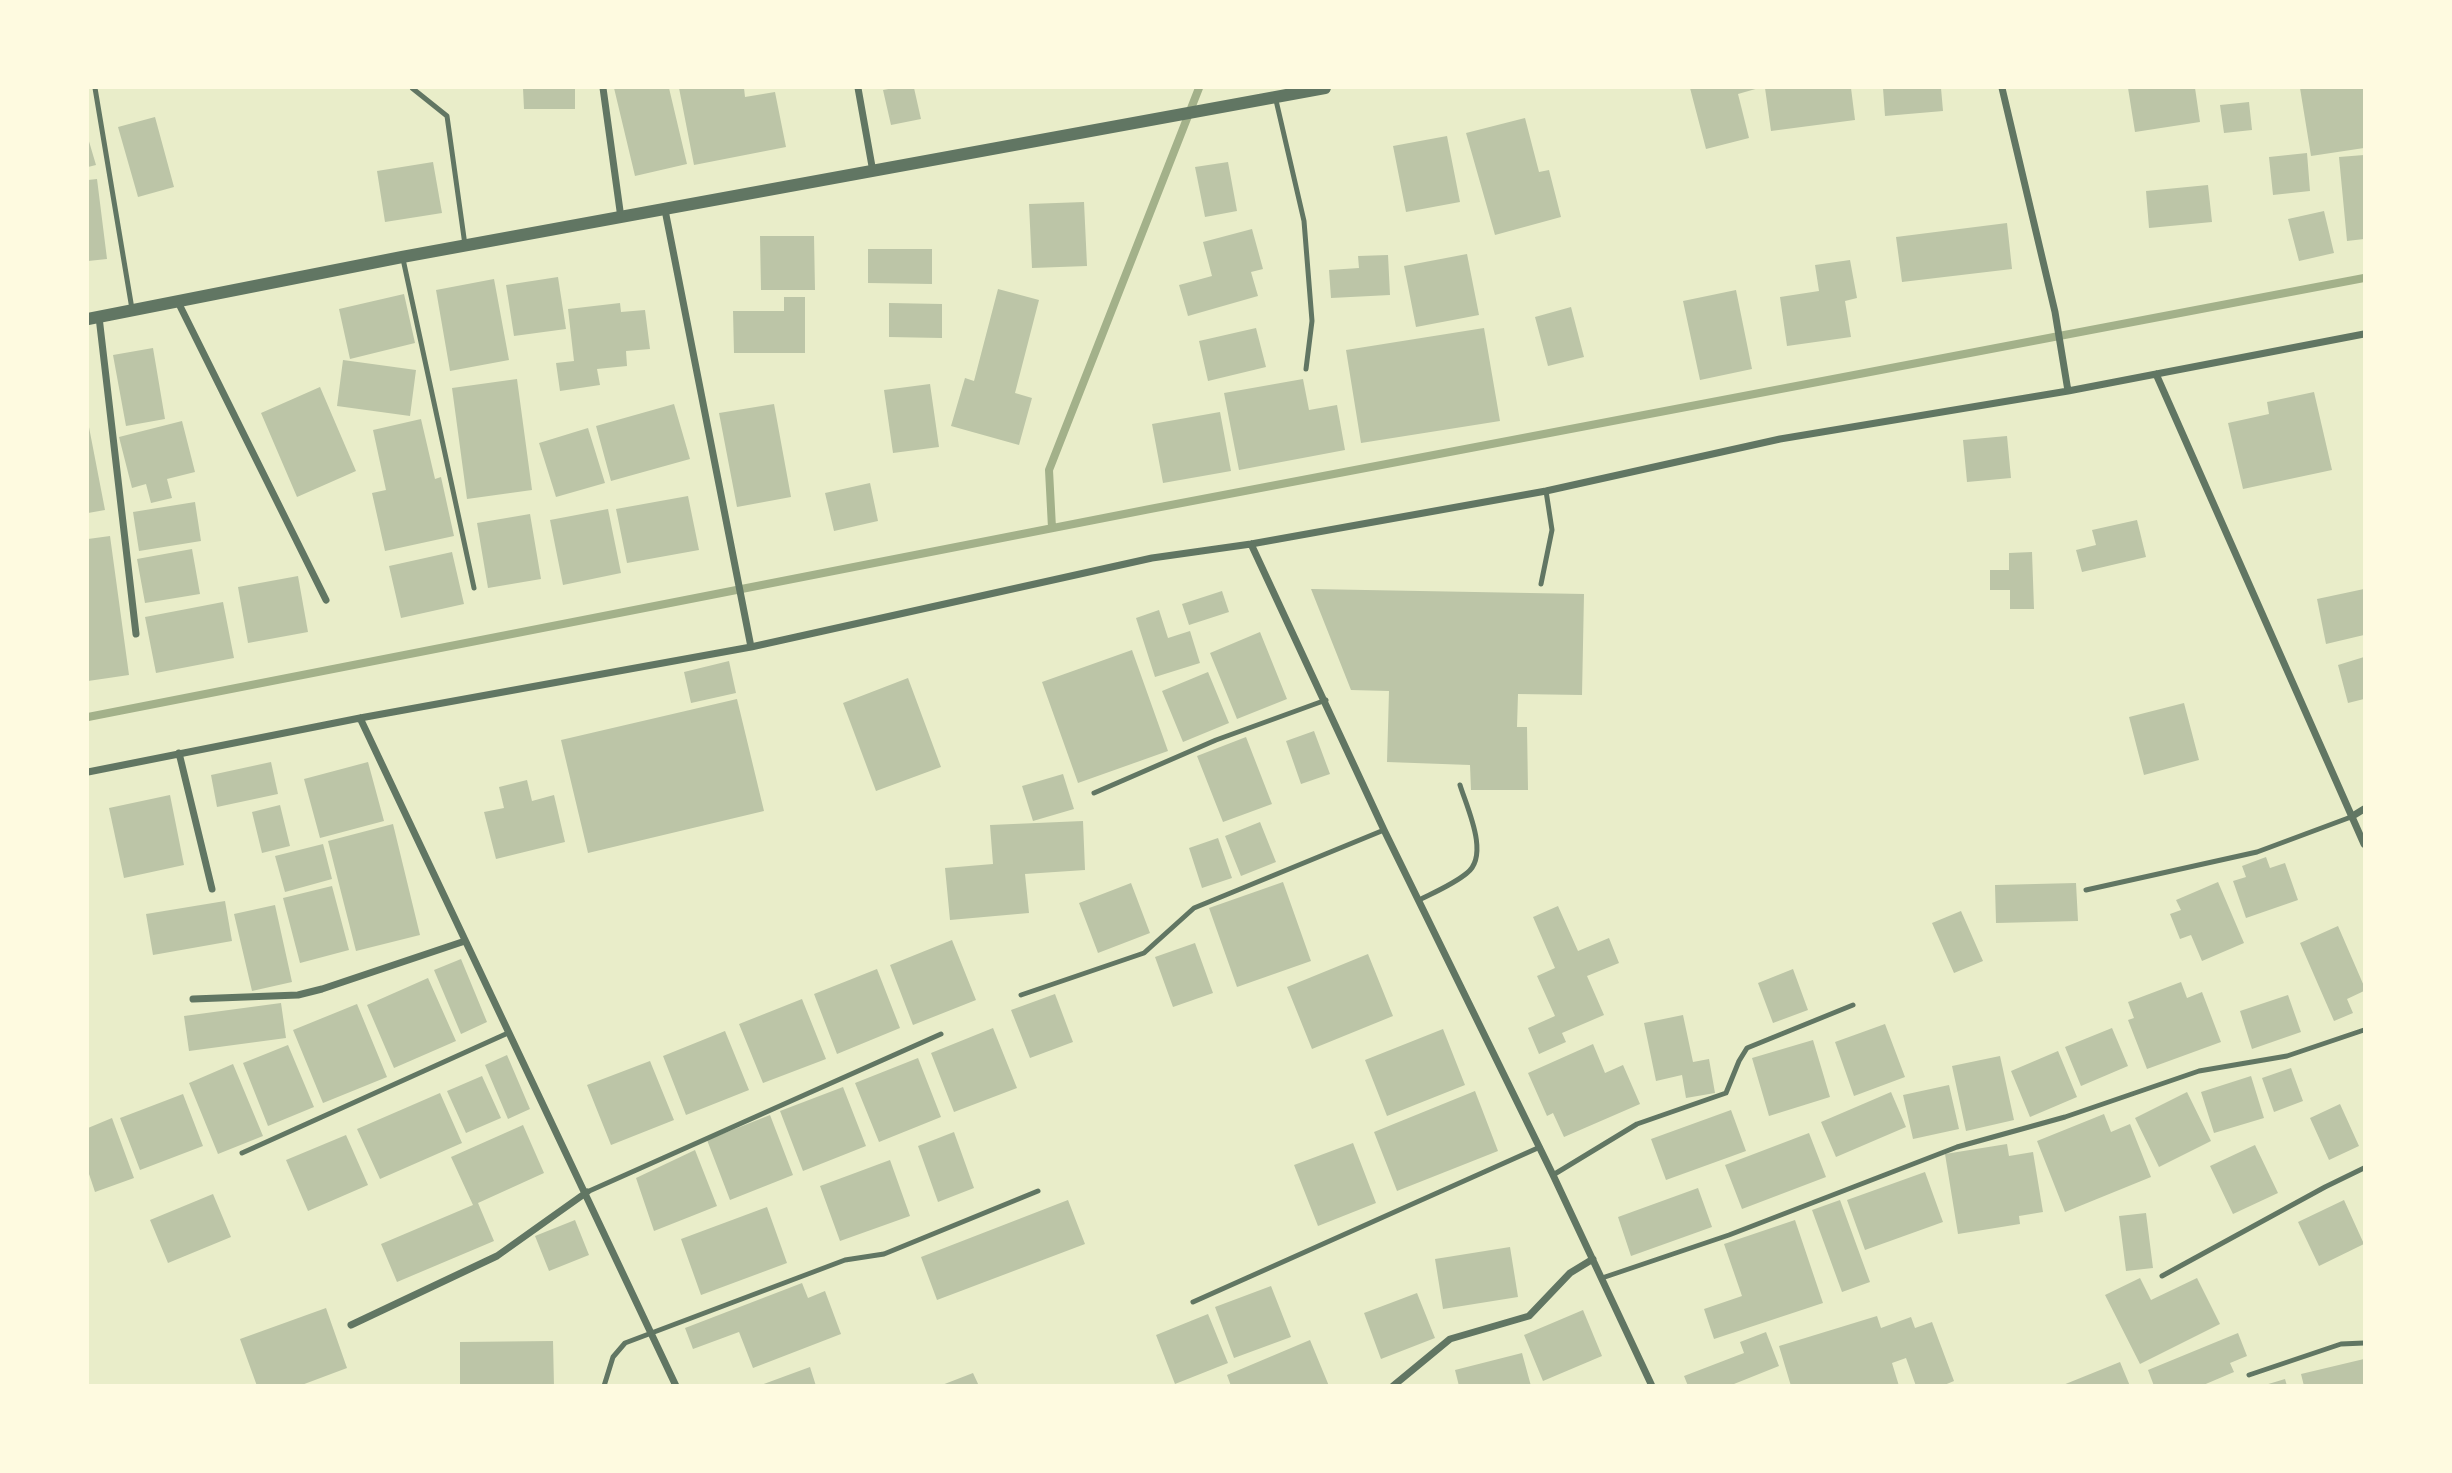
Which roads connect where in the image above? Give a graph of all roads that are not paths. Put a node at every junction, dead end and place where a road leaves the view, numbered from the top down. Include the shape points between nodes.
1 (94, 88) edge
2 (412, 88) edge
3 (603, 88) edge
4 (858, 88) edge
5 (1325, 88) edge
6 (2002, 88) edge
7 (1275, 96) junction
8 (873, 172) junction
9 (665, 210) junction
10 (621, 218) junction
11 (465, 246) junction
12 (402, 257) junction
13 (178, 302) junction
14 (133, 311) junction
15 (93, 318) edge
16 (2364, 334) edge
17 (1306, 369) dead end
18 (2156, 374) junction
19 (2068, 391) junction
20 (1546, 491) junction
21 (1251, 544) junction
22 (1541, 584) dead end
23 (474, 588) dead end
24 (326, 600) dead end
25 (136, 634) dead end
26 (751, 648) junction
27 (1325, 700) junction
28 (360, 718) junction
29 (179, 753) junction
30 (88, 772) edge
31 (1460, 785) dead end
32 (1094, 793) dead end
33 (2364, 809) edge
34 (2351, 817) junction
35 (1384, 830) junction
36 (2364, 844) edge
37 (212, 888) dead end
38 (2086, 890) dead end
39 (1419, 900) junction
40 (465, 941) junction
41 (1021, 995) dead end
42 (193, 999) dead end
43 (1853, 1005) dead end
44 (2364, 1030) edge
45 (508, 1033) junction
46 (942, 1034) dead end
47 (1540, 1147) junction
48 (242, 1153) dead end
49 (2364, 1168) edge
50 (1553, 1175) junction
51 (1038, 1191) dead end
52 (587, 1192) junction
53 (1593, 1259) junction
54 (2162, 1276) dead end
55 (1602, 1278) junction
56 (1193, 1303) dead end
57 (351, 1325) dead end
58 (651, 1334) junction
59 (2364, 1343) edge
60 (2249, 1376) dead end
61 (604, 1385) edge
62 (677, 1385) edge
63 (1393, 1385) edge
64 (1652, 1385) edge

1 - 14 lane
2 - 11 lane via 447,116
3 - 10 street
4 - 8 street
5 - 7 street
6 - 19 street via 2055,312
7 - 8 street
7 - 17 lane via 1304,221 1312,320
8 - 9 street
9 - 10 street
9 - 26 street
10 - 11 street
11 - 12 street
12 - 13 street
12 - 23 lane
13 - 14 street
13 - 24 street
14 - 15 street
15 - 25 street
16 - 18 street
18 - 19 street
18 - 34 street
19 - 20 street via 1780,439
20 - 21 street
20 - 22 lane via 1552,530
21 - 26 street via 1152,558
21 - 27 street
26 - 28 street
27 - 32 lane via 1216,740
27 - 35 street
28 - 29 street
28 - 40 street
29 - 30 street
29 - 37 street
31 - 39 lane via 1476,837 1477,859 1466,874
33 - 34 street
34 - 36 street
34 - 38 lane via 2258,852
35 - 39 street
35 - 41 lane via 1194,908 1144,953
39 - 47 street
40 - 42 street via 298,995
40 - 45 street
43 - 50 lane via 1747,1048 1726,1093 1637,1124
44 - 55 lane via 2287,1056 2199,1071 2065,1117 1957,1147 1729,1235
45 - 48 lane
45 - 52 street
46 - 52 lane
47 - 50 street
47 - 56 lane
49 - 54 lane
50 - 53 street
51 - 58 lane via 884,1254 845,1260
52 - 57 street via 498,1256
52 - 58 street
53 - 55 street
53 - 63 street via 1570,1273 1529,1316 1450,1339
55 - 64 street
58 - 61 lane via 625,1343 612,1357
58 - 62 street
59 - 60 lane via 2341,1344

